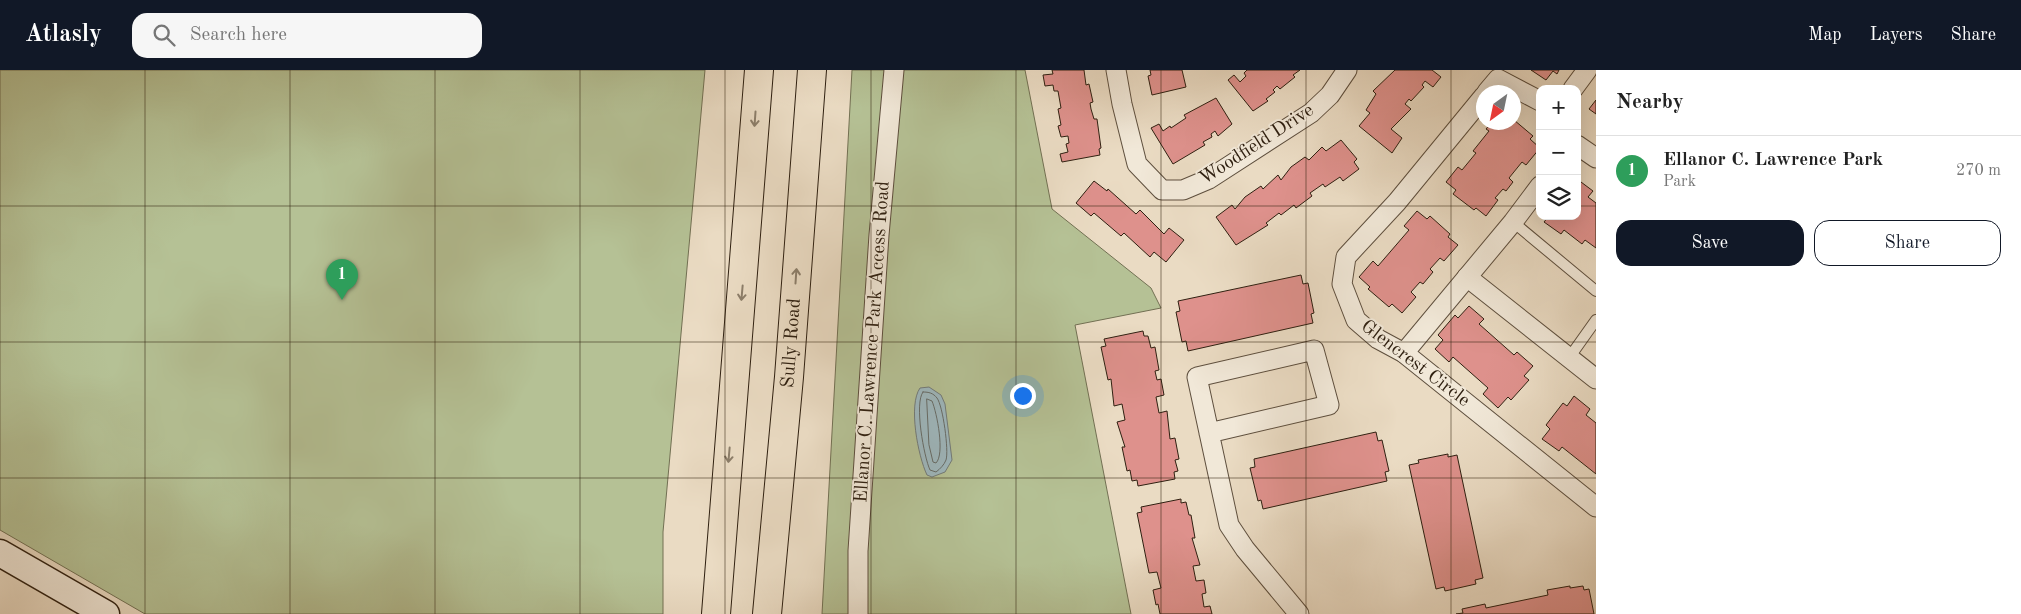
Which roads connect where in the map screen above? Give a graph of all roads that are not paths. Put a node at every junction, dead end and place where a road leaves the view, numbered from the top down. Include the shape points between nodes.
1 (759, 70) edge
2 (812, 70) edge
3 (894, 70) edge
4 (1116, 70) edge
5 (1347, 70) edge
6 (1587, 70) edge
7 (1491, 80) edge
8 (1576, 85) edge
9 (1536, 99) edge
10 (1476, 106) edge
11 (1581, 148) edge
12 (1596, 158) edge
13 (1536, 191) edge
14 (1513, 222) junction
15 (1467, 277) junction
16 (1596, 291) edge
17 (1596, 320) edge
18 (1404, 353) junction
19 (1569, 358) junction
20 (789, 377) junction
21 (1596, 379) edge
22 (1209, 433) junction
23 (726, 496) junction
24 (1596, 507) edge
25 (0, 553) edge
26 (106, 614) edge
27 (710, 614) edge
28 (716, 614) edge
29 (768, 614) edge
30 (781, 614) edge
31 (858, 614) edge
32 (1300, 614) edge

1 -> 23 highway
20 -> 2 highway, Sully Road
3 - 31 street, Ellanor C. Lawrence Park Access Road via 858,551
4 - 5 street, Woodfield Drive via 1137,164 1162,190 1183,190 1209,179 1311,113 1330,95
6 - 8 street
7 - 9 street
10 - 18 street, Glencrest Circle via 1397,202 1346,257 1342,284 1356,320 1378,339
11 - 12 street
13 - 14 street
14 - 15 street
14 - 16 lane
15 - 18 street
15 - 19 street
17 - 19 lane
18 - 24 street, Glencrest Circle
19 - 21 street
20 - 29 highway, Sully Road
20 - 30 highway
22 - 22 street via 1329,405 1314,350 1197,378
22 - 32 street via 1229,525
23 - 27 highway
23 - 28 highway
25 - 26 main road

